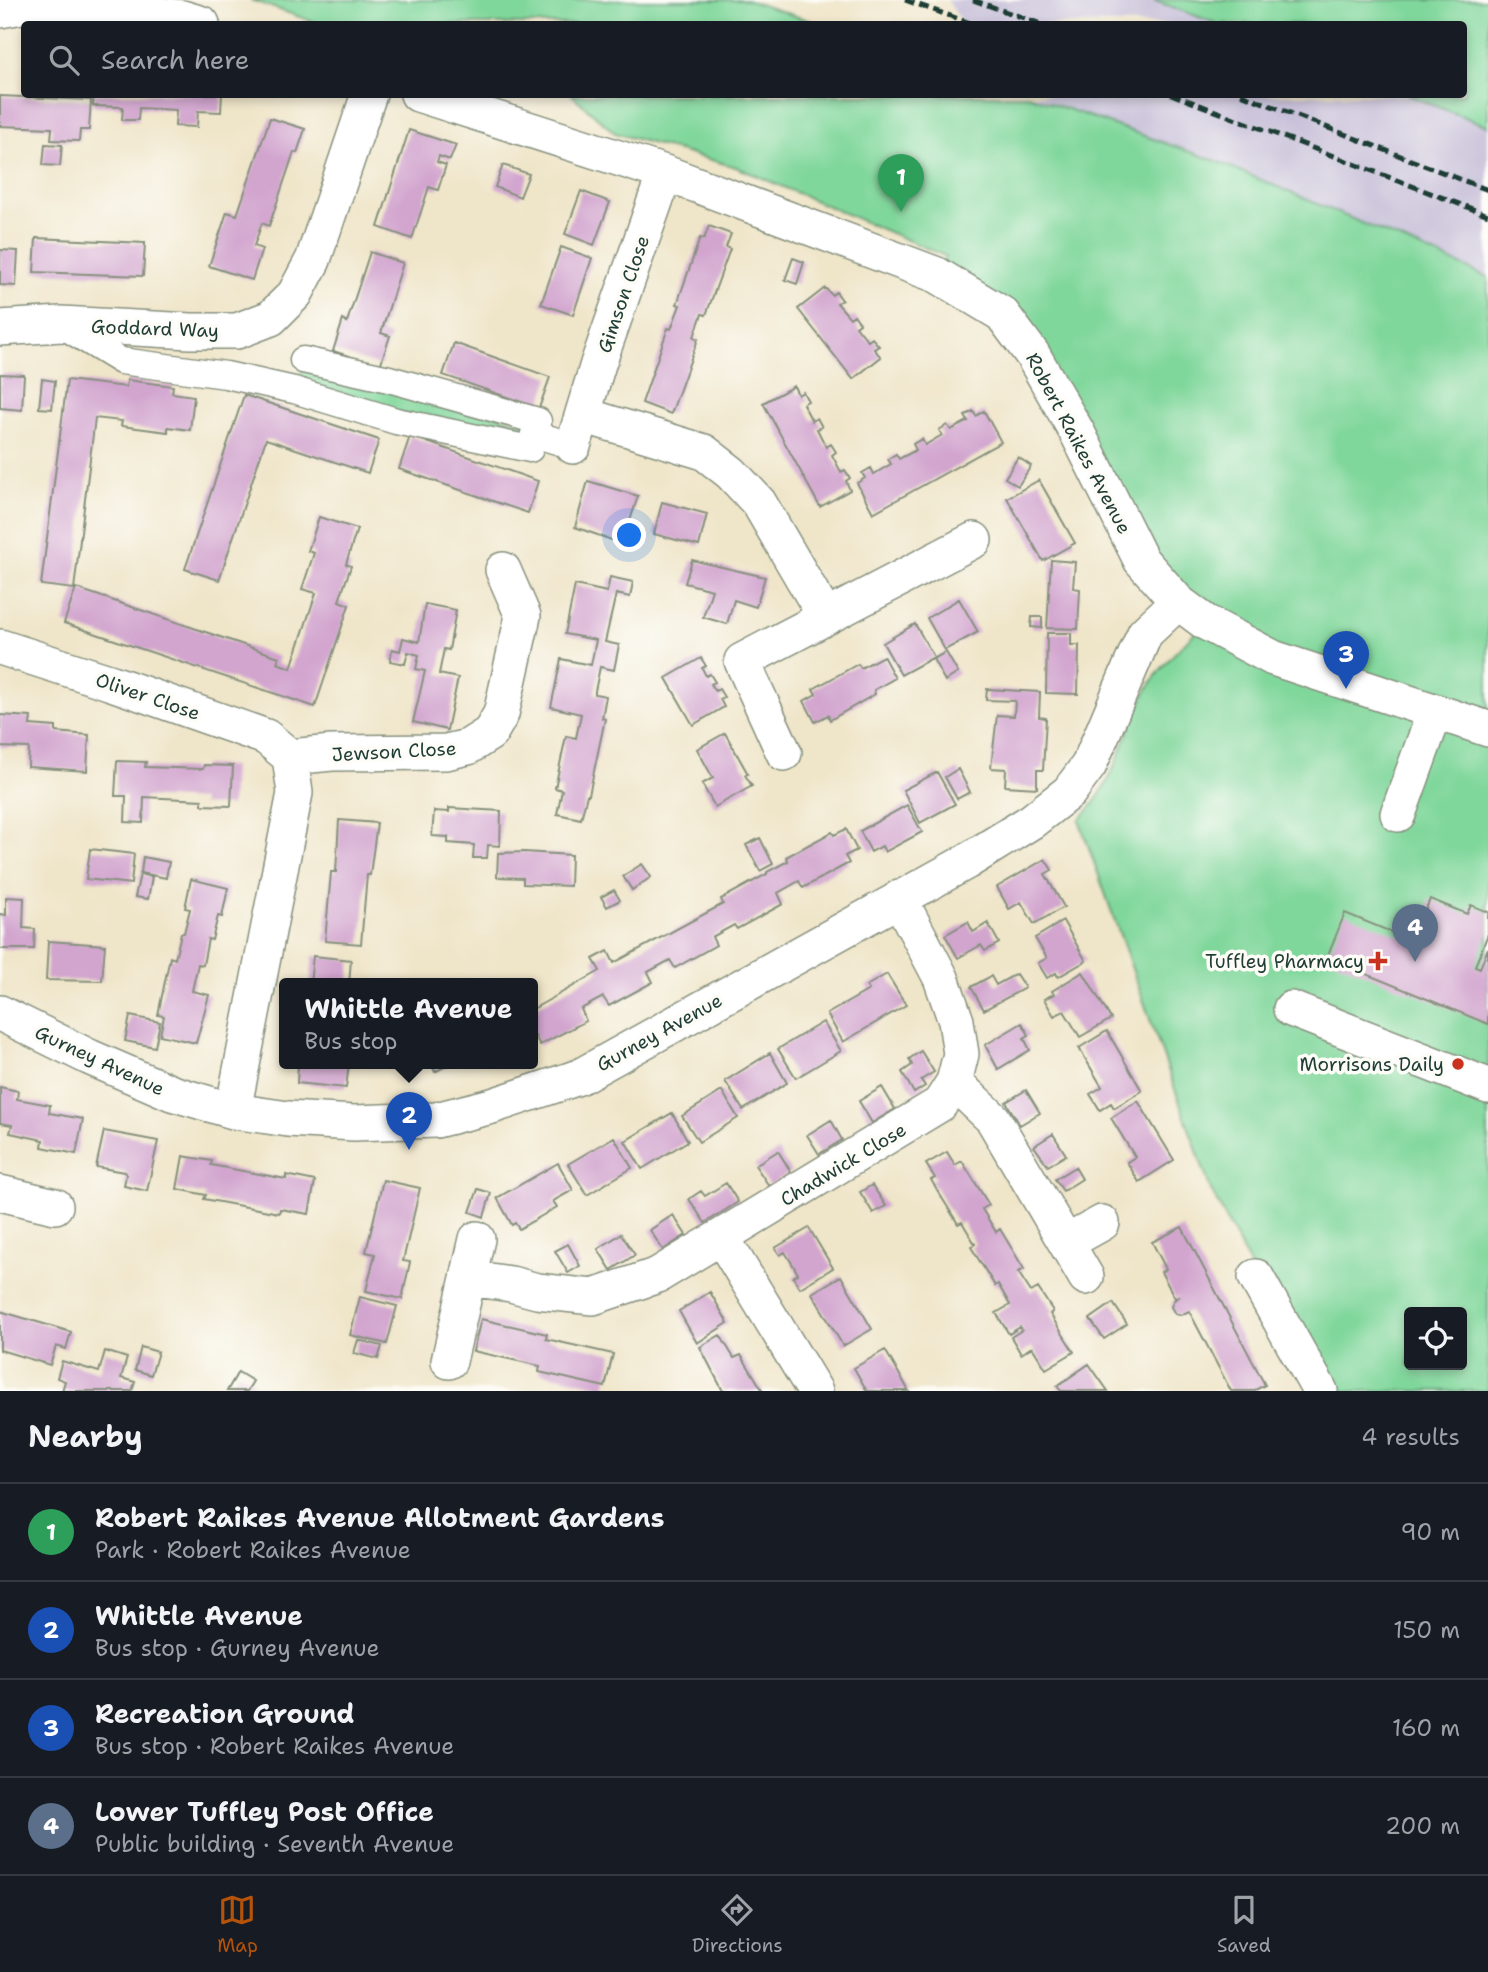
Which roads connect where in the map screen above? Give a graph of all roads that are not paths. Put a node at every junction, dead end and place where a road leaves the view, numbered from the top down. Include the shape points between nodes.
1 (0, 10) edge
2 (192, 21) edge
3 (368, 98) edge
4 (431, 98) edge
5 (665, 173) junction
6 (61, 324) junction
7 (0, 328) edge
8 (303, 360) dead end
9 (578, 431) junction
10 (534, 434) junction
11 (974, 540) dead end
12 (503, 570) dead end
13 (1178, 601) junction
14 (825, 617) junction
15 (0, 647) edge
16 (1436, 712) junction
17 (1488, 729) edge
18 (784, 753) dead end
19 (290, 757) junction
20 (1398, 814) dead end
21 (899, 898) junction
22 (1291, 1009) dead end
23 (0, 1013) edge
24 (954, 1082) junction
25 (1488, 1086) edge
26 (233, 1111) junction
27 (0, 1193) edge
28 (54, 1206) dead end
29 (1102, 1223) dead end
30 (722, 1238) junction
31 (477, 1239) dead end
32 (1066, 1243) junction
33 (1086, 1277) dead end
34 (1255, 1277) dead end
35 (468, 1278) junction
36 (449, 1361) dead end
37 (815, 1391) edge
38 (1320, 1391) edge

1 - 2 street via 32,4
3 - 6 street, Goddard Way via 313,260 295,294 271,318 237,331
4 - 5 street, Robert Raikes Avenue
5 - 9 street, Gimson Close
5 - 13 street, Robert Raikes Avenue via 937,275 1002,314 1032,354 1078,434 1141,560
6 - 7 street, Goddard Way
6 - 10 street via 121,361 226,375 294,390 385,419 530,449
8 - 10 street via 538,421
9 - 10 street
9 - 14 street via 704,452 732,473 760,503
11 - 14 street
12 - 19 street, Jewson Close via 523,616 501,714 490,733 468,747 446,752
13 - 16 street, Robert Raikes Avenue via 1205,622 1273,658
13 - 21 street, Gurney Avenue via 1145,633 1089,765 1069,792 1032,821
14 - 18 street via 742,661
15 - 19 street, Oliver Close via 266,737
16 - 17 street, Robert Raikes Avenue
16 - 20 street
19 - 26 street via 295,793
21 - 24 street, Chadwick Close via 941,978 956,1021 961,1054
21 - 26 street, Gurney Avenue via 579,1077 492,1106 436,1120 354,1123
22 - 25 street
23 - 26 street, Gurney Avenue via 160,1088
24 - 30 street, Chadwick Close via 940,1104
24 - 32 street via 993,1119
27 - 28 street
29 - 32 street
30 - 35 street, Chadwick Close via 658,1275 593,1297
30 - 37 street
31 - 35 street
32 - 33 street
34 - 38 street
35 - 36 street

